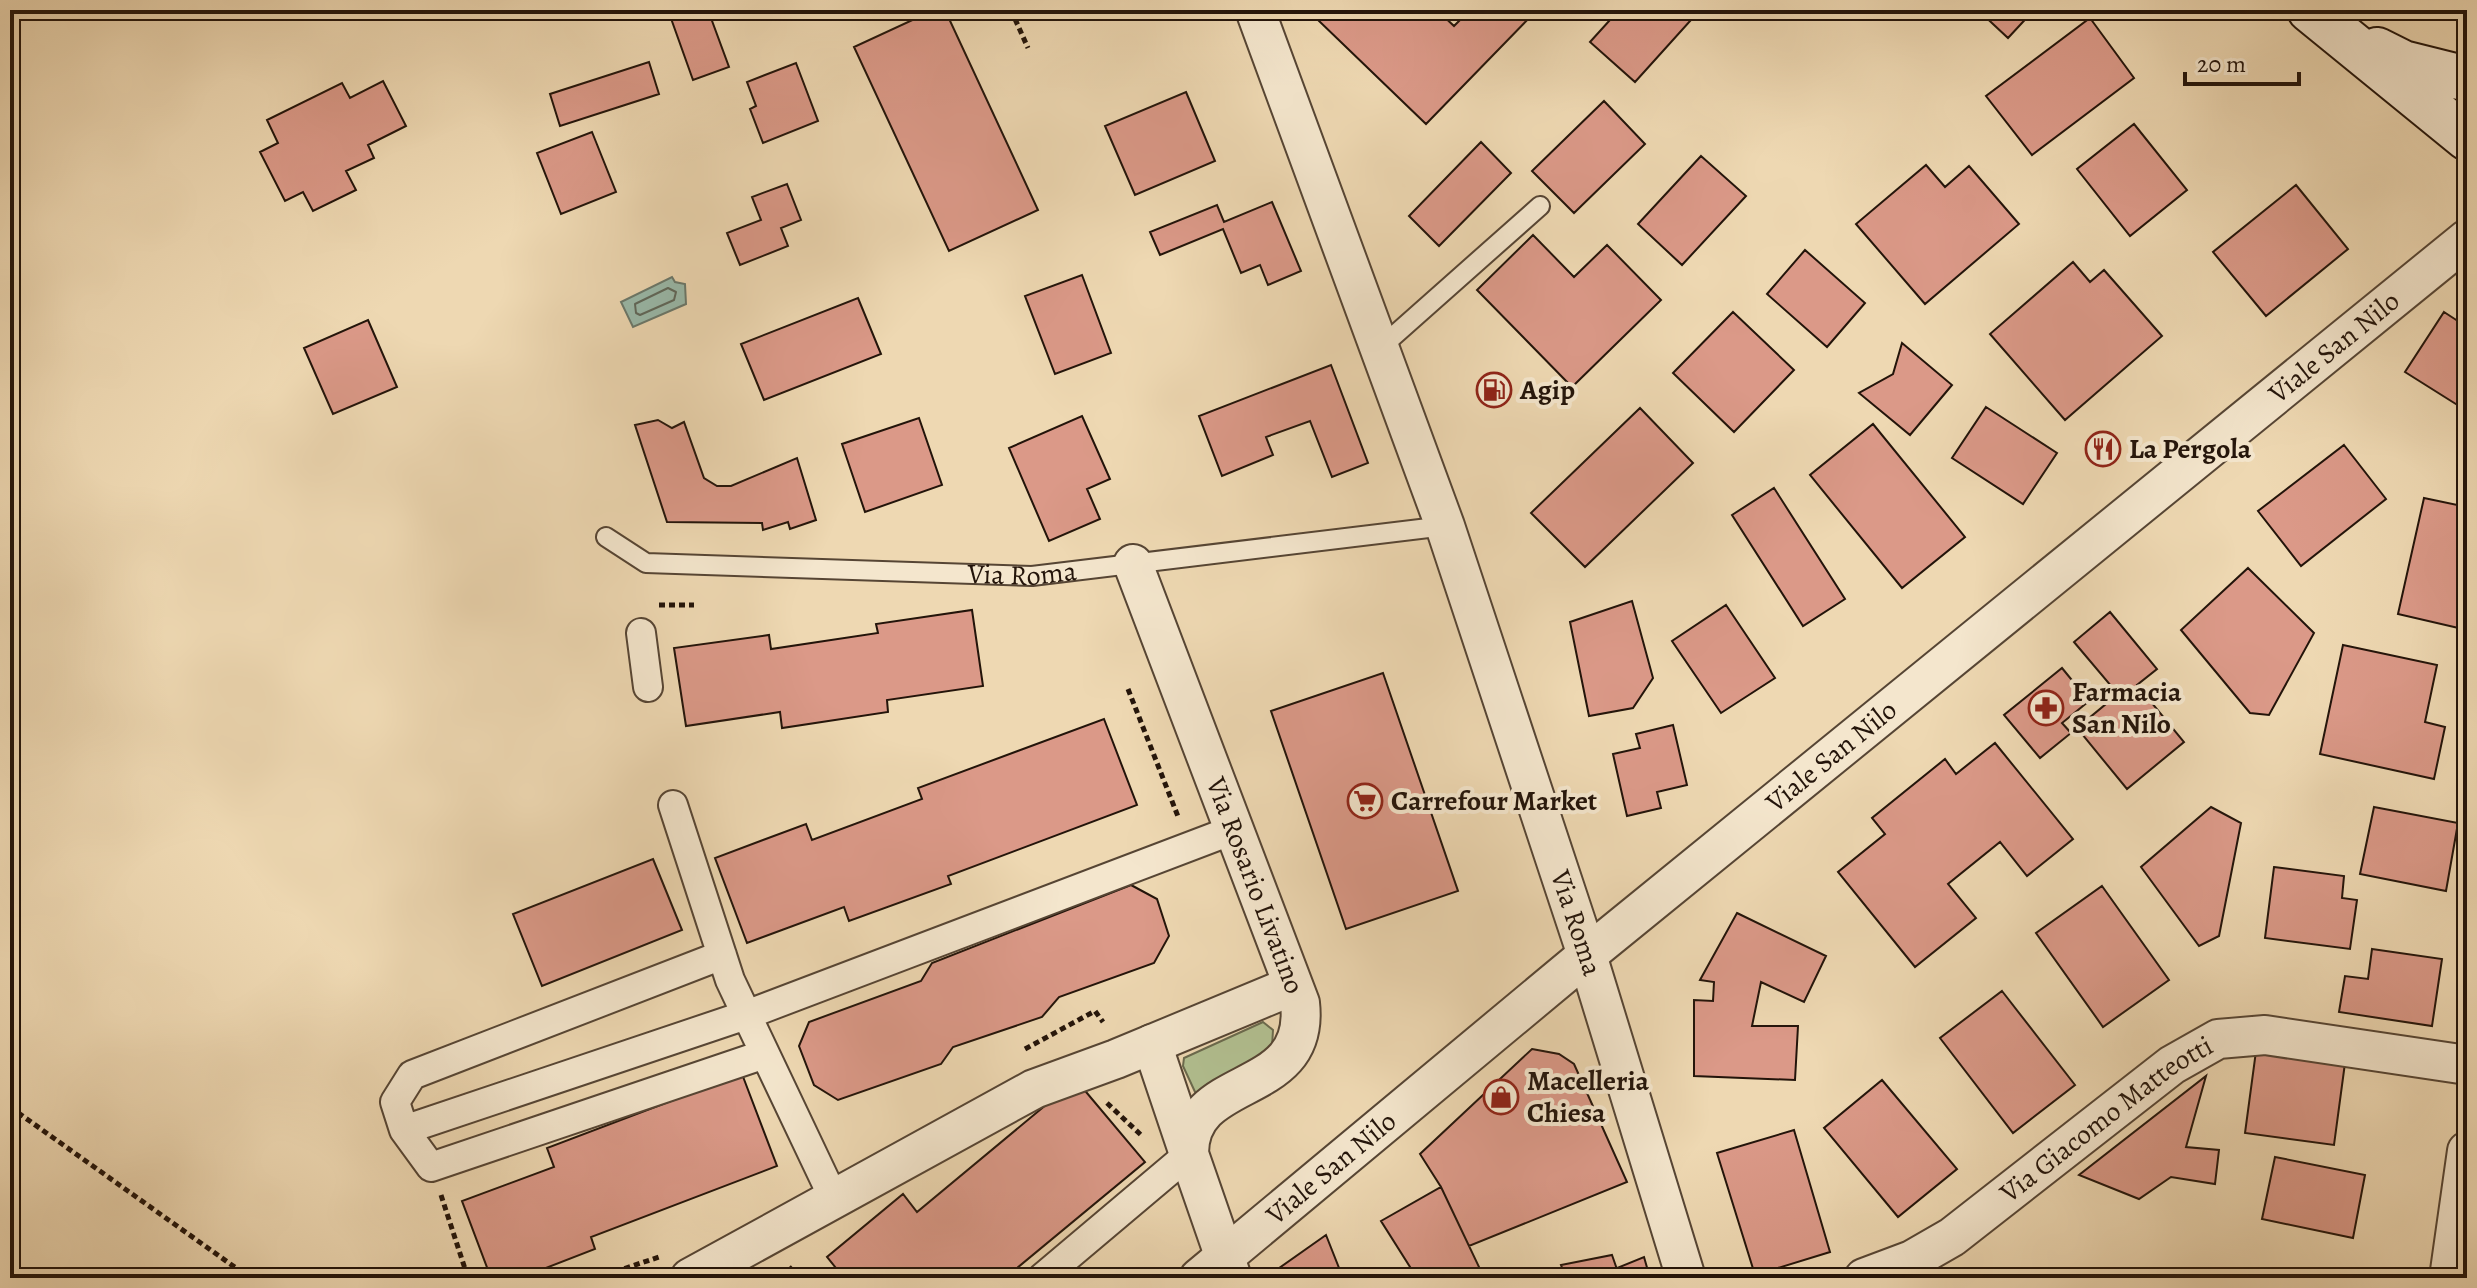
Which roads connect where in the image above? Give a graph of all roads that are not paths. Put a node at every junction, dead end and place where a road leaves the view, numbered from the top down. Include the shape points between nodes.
1 (1255, 10) edge
2 (2321, 18) edge
3 (2467, 79) edge
4 (2467, 138) edge
5 (1540, 206) dead end
6 (2467, 239) edge
7 (1380, 348) junction
8 (1445, 526) junction
9 (606, 537) dead end
10 (1133, 564) junction
11 (641, 633) dead end
12 (648, 687) dead end
13 (673, 805) dead end
14 (1233, 830) junction
15 (722, 955) junction
16 (1587, 955) junction
17 (1292, 986) junction
18 (746, 1015) junction
19 (1152, 1044) junction
20 (765, 1054) junction
21 (2467, 1065) edge
22 (404, 1130) junction
23 (2467, 1151) edge
24 (1182, 1160) junction
25 (834, 1199) junction
26 (1218, 1271) edge
27 (690, 1278) edge
28 (1042, 1278) edge
29 (1686, 1278) edge
30 (1864, 1278) edge
31 (2449, 1278) edge

1 - 7 street, Via Roma
2 - 3 main road via 2403,63
2 - 4 main road
5 - 7 lane
6 - 16 street, Viale San Nilo
7 - 8 street, Via Roma
8 - 10 lane, Via Roma
8 - 16 street, Via Roma
9 - 10 lane, Via Roma via 646,563 1032,576
10 - 14 street, Via Rosario Livatino
11 - 12 street
13 - 15 street
14 - 17 street, Via Rosario Livatino
14 - 18 street
15 - 18 street
15 - 22 street via 412,1075 395,1102
16 - 26 street, Viale San Nilo
16 - 29 street, Via Roma
17 - 19 street
17 - 24 street, Via Rosario Livatino via 1300,1003 1299,1041 1288,1058 1201,1115
18 - 20 street
18 - 22 street
19 - 24 street
19 - 25 street via 1034,1089
20 - 22 street via 431,1167
20 - 25 street
21 - 30 street, Via Giacomo Matteotti via 2265,1035 2218,1039 2179,1060 1952,1237
23 - 31 street
24 - 26 street
24 - 28 street
25 - 27 street

